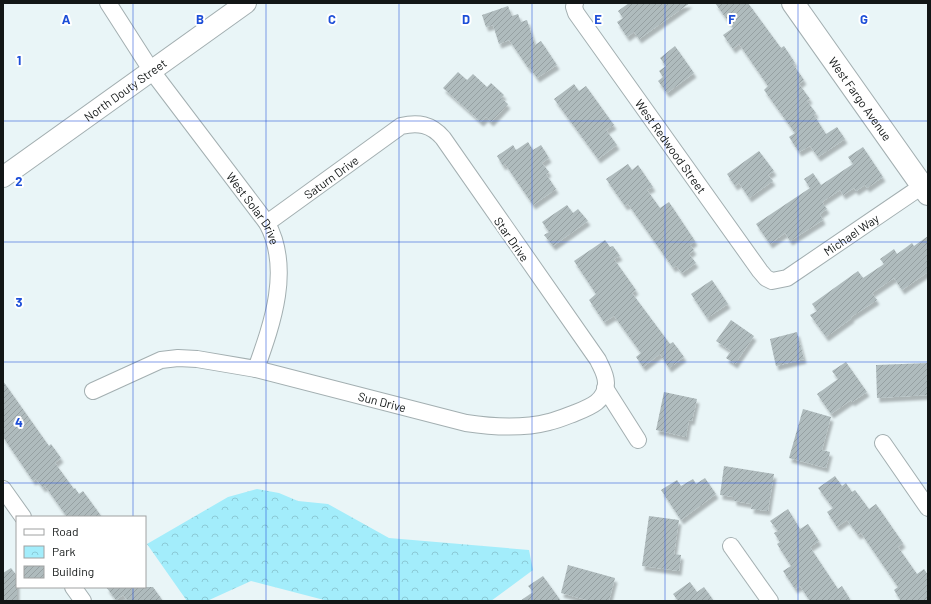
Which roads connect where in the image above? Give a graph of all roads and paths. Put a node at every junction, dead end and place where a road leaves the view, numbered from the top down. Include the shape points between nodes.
1 (108, 3) edge
2 (246, 3) edge
3 (793, 3) edge
4 (574, 5) edge
5 (151, 70) junction
6 (395, 131) joint
7 (3, 177) edge
8 (926, 188) edge
9 (268, 223) junction
10 (772, 281) joint
11 (256, 369) junction
12 (605, 388) junction
13 (93, 391) dead end
14 (638, 440) dead end
15 (883, 443) dead end
16 (3, 489) edge
17 (928, 508) edge
18 (22, 516) edge
19 (730, 546) dead end
20 (74, 588) edge
21 (83, 601) edge
22 (770, 601) edge

1 - 5 street, West Solar Drive
2 - 5 street, North Douty Street
3 - 8 main road, West Fargo Avenue
4 - 10 street, West Redwood Street via 576,13 760,271
5 - 7 street, North Douty Street
5 - 9 street, West Solar Drive
6 - 9 street, Saturn Drive
6 - 12 street, Star Drive via 401,126 417,123 439,132 598,360 605,375
8 - 10 street, Michael Way via 787,278
9 - 11 street, West Solar Drive via 277,244 280,278 271,323
11 - 12 street, Sun Drive via 466,423 492,427 550,422 592,406 599,400
11 - 13 street, Sun Drive via 197,359 161,360
12 - 14 street
15 - 17 street
16 - 18 street
19 - 22 street
20 - 21 street

